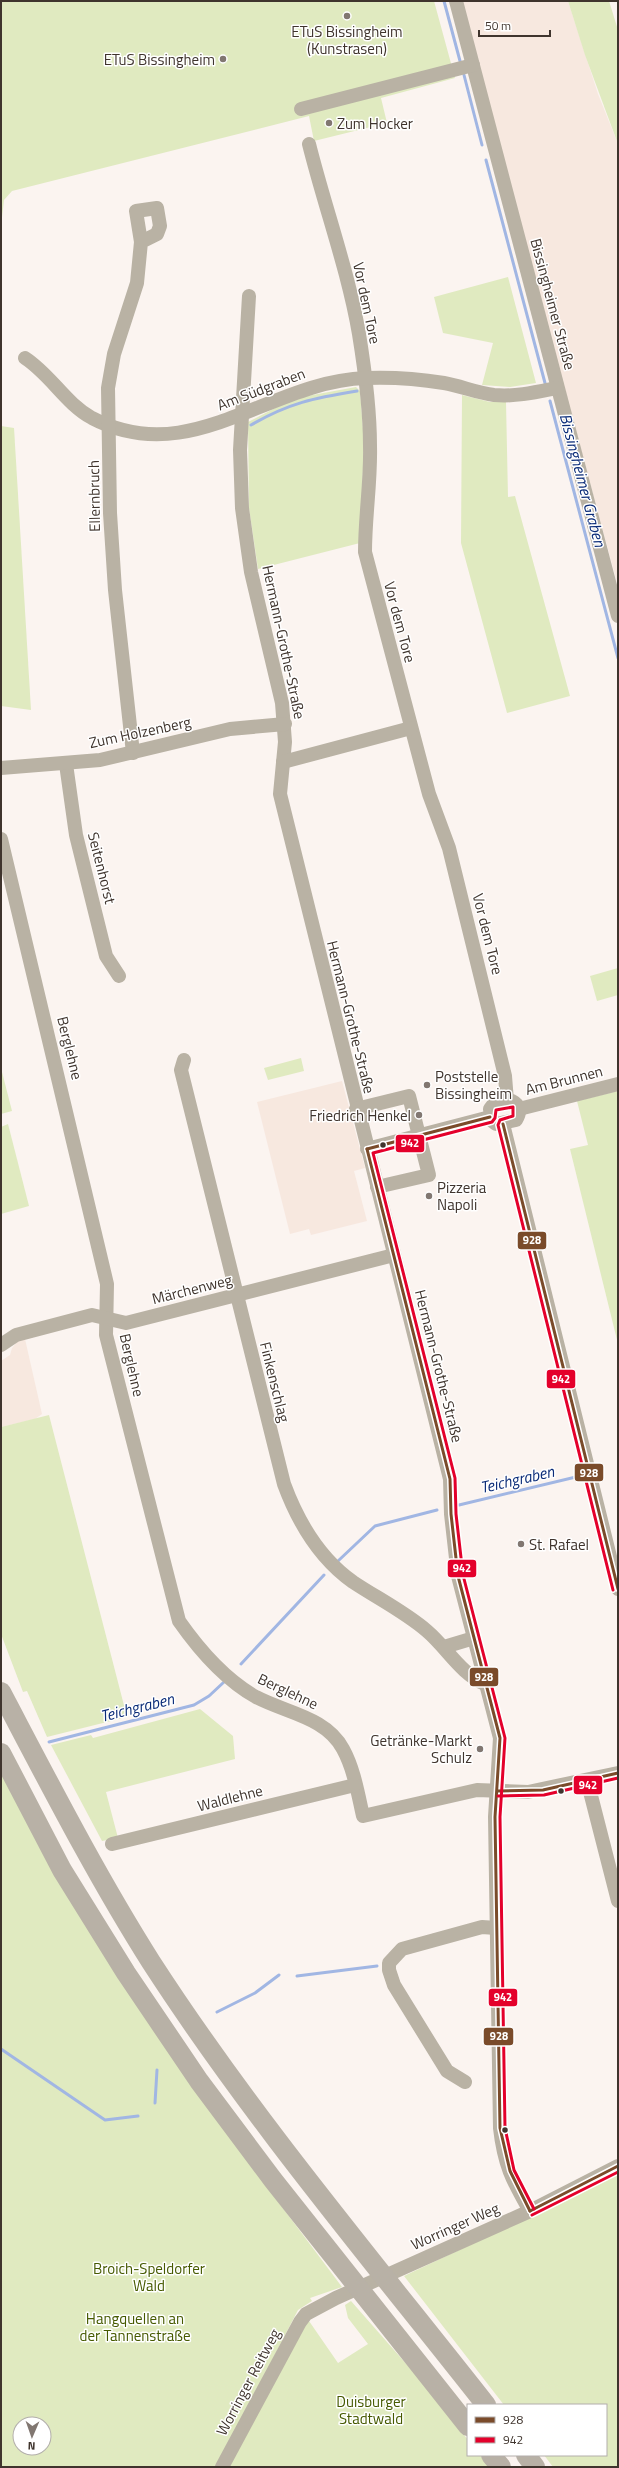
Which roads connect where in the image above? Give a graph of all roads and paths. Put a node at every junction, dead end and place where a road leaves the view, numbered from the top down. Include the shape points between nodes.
1 (456, 1) edge
2 (473, 65) junction
3 (301, 108) dead end
4 (309, 144) dead end
5 (141, 242) dead end
6 (249, 296) dead end
7 (25, 358) dead end
8 (364, 378) junction
9 (557, 388) junction
10 (242, 415) junction
11 (110, 425) junction
12 (618, 616) edge
13 (285, 724) junction
14 (411, 728) junction
15 (133, 754) junction
16 (283, 762) junction
17 (66, 764) junction
18 (1, 768) edge
19 (1, 839) edge
20 (119, 976) dead end
21 (184, 1060) dead end
22 (618, 1084) edge
23 (507, 1101) junction
24 (356, 1108) junction
25 (519, 1109) junction
26 (490, 1117) junction
27 (503, 1124) junction
28 (419, 1136) junction
29 (367, 1149) junction
30 (377, 1187) junction
31 (394, 1255) junction
32 (235, 1296) junction
33 (106, 1318) junction
34 (1, 1345) edge
35 (618, 1589) edge
36 (474, 1638) junction
37 (444, 1647) junction
38 (485, 1684) junction
39 (1, 1692) edge
40 (1, 1753) edge
41 (618, 1773) edge
42 (587, 1780) junction
43 (355, 1785) junction
44 (498, 1791) junction
45 (112, 1844) dead end
46 (618, 1901) edge
47 (496, 1928) junction
48 (465, 2082) dead end
49 (618, 2166) edge
50 (530, 2211) junction
51 (306, 2314) joint
52 (485, 2404) edge
53 (467, 2425) edge
54 (492, 2456) edge
55 (527, 2456) edge
56 (222, 2467) edge
57 (501, 2467) edge
58 (535, 2467) edge

1 - 2 street, Bissingheimer Straße
2 - 3 street
2 - 9 street, Bissingheimer Straße
4 - 8 street, Vor dem Tore via 348,285
5 - 11 street, Ellernbruch via 137,283 114,354 108,388
6 - 10 street, Hermann-Grothe-Straße
7 - 11 street, Am Südgraben via 45,375 73,406
8 - 9 street, Am Südgraben via 426,380 493,395 520,395
8 - 10 street, Am Südgraben via 303,390
8 - 14 street, Vor dem Tore via 370,445 370,477 365,522 366,552
9 - 12 street, Bissingheimer Straße
10 - 11 street, Am Südgraben via 207,428 171,434 139,433
10 - 13 street, Hermann-Grothe-Straße via 242,508 251,572
11 - 15 street, Ellernbruch via 110,513 115,590
13 - 15 street, Zum Holzenberg via 230,730
13 - 16 street, Hermann-Grothe-Straße
14 - 16 street
14 - 23 street, Vor dem Tore via 429,794 449,848 505,1076
15 - 17 street, Zum Holzenberg
16 - 24 street, Hermann-Grothe-Straße via 280,794
17 - 18 street, Zum Holzenberg
17 - 20 street, Seitenhorst via 81,858 106,956
19 - 33 street, Berglehne via 107,1284
21 - 32 street, Finkenschlag via 181,1070
22 - 25 street, Am Brunnen
23 - 25 street, Am Brunnen via 512,1100
23 - 26 street, Am Brunnen via 493,1105
24 - 28 street via 409,1096
24 - 29 street, Hermann-Grothe-Straße
25 - 27 street, Am Brunnen via 520,1115 516,1120
26 - 27 street via 496,1124
26 - 28 street
27 - 35 street
28 - 29 street
28 - 30 street via 428,1175
29 - 30 street, Hermann-Grothe-Straße
30 - 31 street, Hermann-Grothe-Straße
31 - 32 street, Märchenweg
31 - 36 street, Hermann-Grothe-Straße via 450,1479 450,1514 458,1576
32 - 33 street, Märchenweg via 126,1323
32 - 37 street, Finkenschlag via 284,1484 296,1516 334,1566 352,1581 426,1630
33 - 34 street, Märchenweg via 92,1315 41,1328 16,1335
33 - 43 street, Berglehne via 106,1335 179,1621 195,1645 227,1677 257,1697 314,1720 334,1736 343,1749
36 - 37 street
36 - 38 street, Hermann-Grothe-Straße
37 - 38 street, Finkenschlag via 473,1679
38 - 44 street, Hermann-Grothe-Straße via 500,1738
39 - 52 highway via 90,1861 151,1962 221,2065 294,2163
40 - 53 highway via 62,1870 126,1973 198,2081
41 - 42 street
42 - 44 street via 528,1792
42 - 46 street
43 - 44 street, Berglehne via 363,1816 477,1790
43 - 45 street, Waldlehne
44 - 47 street, Hermann-Grothe-Straße via 495,1817
47 - 48 street via 482,1927 402,1949 389,1963 388,1970 394,1985 447,2071
47 - 50 street, Hermann-Grothe-Straße via 502,2148 509,2174
49 - 50 street, Worringer Weg
50 - 51 street, Worringer Weg via 336,2298
51 - 56 street, Worringer Reitweg via 251,2410
54 - 57 highway
55 - 58 highway

